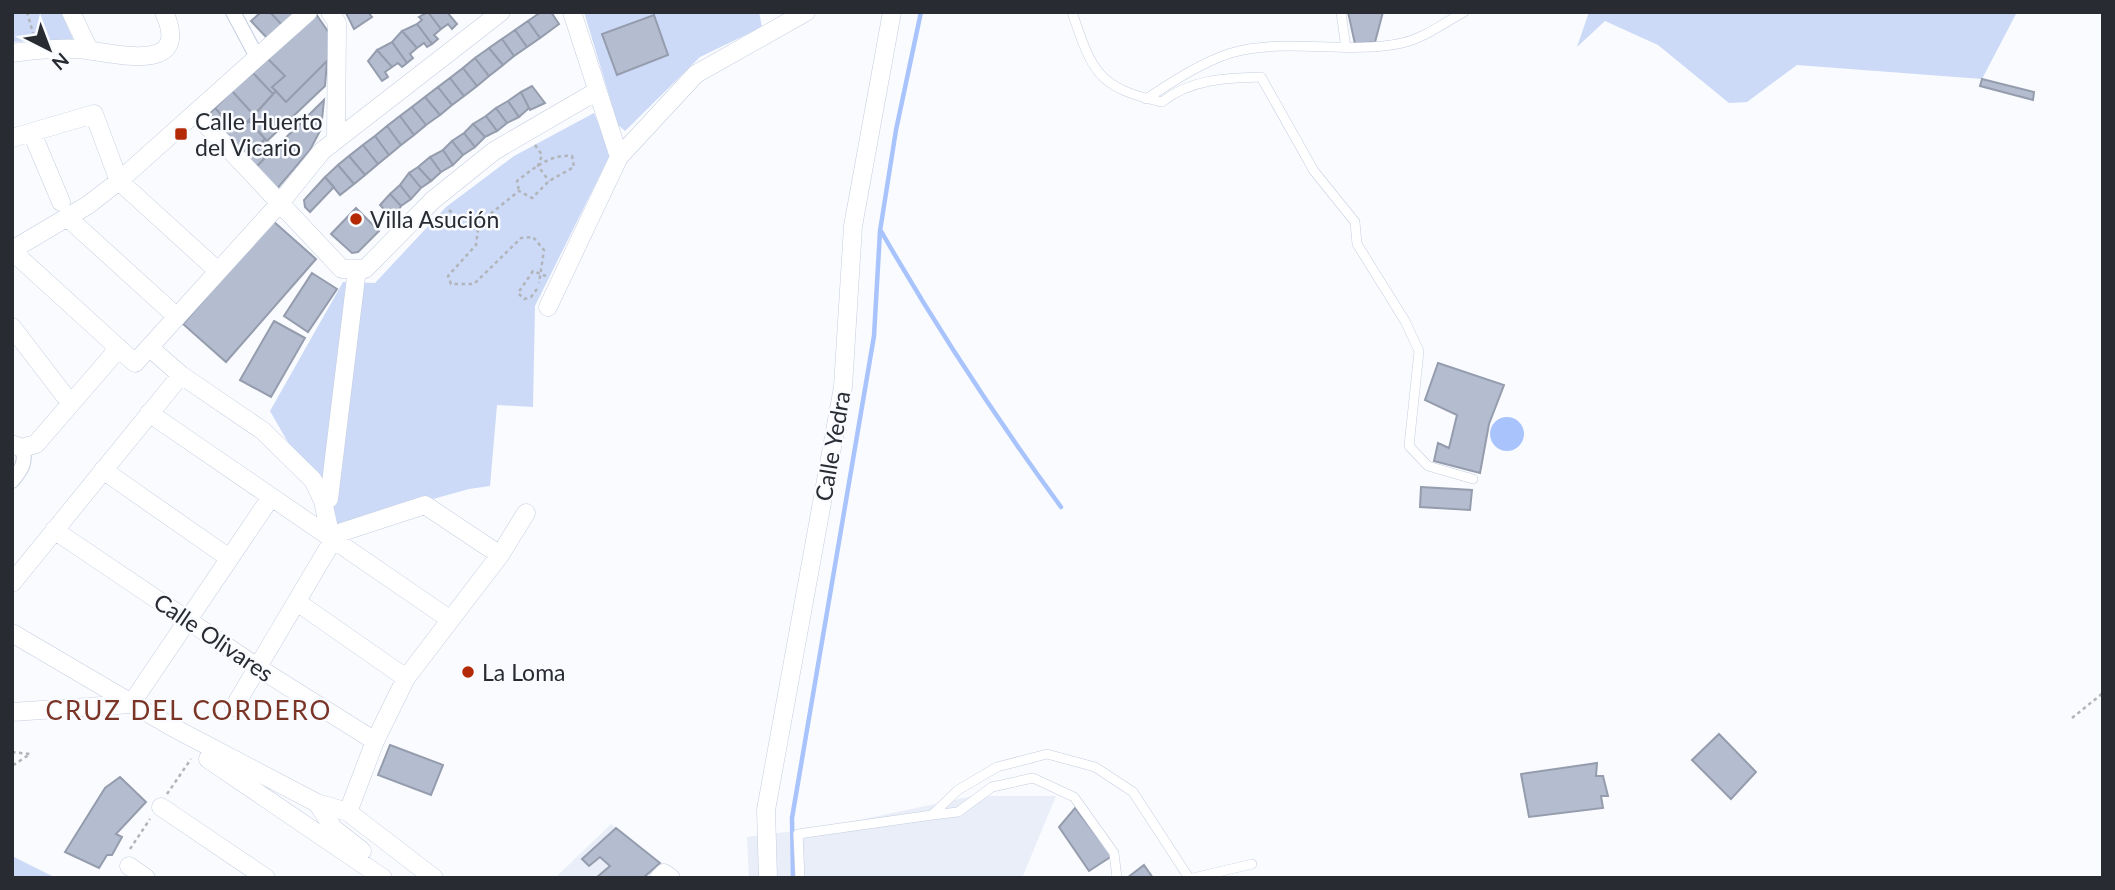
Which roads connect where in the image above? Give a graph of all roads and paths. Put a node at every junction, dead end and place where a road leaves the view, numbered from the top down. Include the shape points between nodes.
1 (27, 12) edge
2 (71, 12) edge
3 (164, 12) edge
4 (233, 12) edge
5 (308, 12) edge
6 (330, 12) edge
7 (501, 12) edge
8 (572, 12) edge
9 (807, 12) edge
10 (892, 12) edge
11 (1072, 12) edge
12 (1341, 12) edge
13 (1464, 12) edge
14 (777, 20) edge
15 (1346, 48) junction
16 (37, 50) junction
17 (89, 50) junction
18 (12, 54) edge
19 (257, 57) junction
20 (597, 91) junction
21 (1146, 99) junction
22 (195, 113) junction
23 (526, 131) junction
24 (32, 133) junction
25 (12, 138) edge
26 (336, 140) junction
27 (619, 157) junction
28 (538, 166) junction
29 (119, 181) junction
30 (549, 181) junction
31 (519, 191) junction
32 (437, 198) junction
33 (280, 203) junction
34 (64, 210) junction
35 (478, 230) junction
36 (12, 251) edge
37 (361, 269) junction
38 (218, 271) junction
39 (539, 274) junction
40 (561, 278) junction
41 (548, 307) dead end
42 (177, 317) junction
43 (12, 327) edge
44 (119, 348) junction
45 (150, 348) junction
46 (181, 376) junction
47 (71, 404) junction
48 (149, 413) junction
49 (24, 445) edge
50 (103, 470) junction
51 (1473, 479) dead end
52 (12, 481) edge
53 (271, 497) junction
54 (330, 499) dead end
55 (526, 513) dead end
56 (54, 530) junction
57 (332, 539) junction
58 (500, 555) junction
59 (229, 558) junction
60 (12, 583) edge
61 (297, 602) junction
62 (442, 614) dead end
63 (188, 619) junction
64 (12, 633) edge
65 (257, 667) junction
66 (406, 678) junction
67 (2103, 693) edge
68 (131, 704) junction
69 (234, 707) dead end
70 (12, 712) edge
71 (2072, 718) dead end
72 (376, 741) junction
73 (12, 752) edge
74 (208, 760) dead end
75 (12, 766) edge
76 (317, 803) junction
77 (161, 807) dead end
78 (348, 812) junction
79 (932, 815) junction
80 (1252, 864) dead end
81 (129, 866) dead end
82 (146, 878) edge
83 (266, 878) edge
84 (383, 878) edge
85 (434, 878) edge
86 (659, 878) edge
87 (671, 878) edge
88 (768, 878) edge
89 (800, 878) edge
90 (1117, 878) edge
91 (1191, 878) edge

1 - 16 path
2 - 17 street
3 - 17 street via 171,27 170,42 155,54 136,59
4 - 19 street
5 - 19 street
6 - 26 street via 337,23
7 - 26 street
8 - 20 street
9 - 14 street
10 - 88 street, Calle Yedra via 853,226 843,387 766,810
11 - 21 lane via 1098,74 1128,95
12 - 15 lane
13 - 15 lane via 1405,43
14 - 27 street via 696,74
15 - 21 lane via 1277,47 1231,53
16 - 17 street
16 - 18 street
19 - 22 street
20 - 23 street
20 - 27 street
21 - 51 lane via 1162,102 1173,93 1217,79 1261,77 1314,171 1355,222 1357,244 1419,351 1409,446 1428,466
22 - 29 street
22 - 33 street
23 - 28 path via 542,155
23 - 32 street
24 - 25 street
24 - 29 street via 94,114
24 - 34 street
26 - 33 street
27 - 40 street
28 - 30 path
28 - 30 path via 558,155 572,156 574,167
28 - 31 path via 517,181
29 - 34 street
29 - 38 street
30 - 31 path via 532,198
31 - 35 path via 484,219
32 - 35 path via 466,226
32 - 37 street
33 - 37 street via 342,269
33 - 38 street
34 - 36 street
34 - 42 street
35 - 39 path via 475,245 448,276 452,284 474,284 521,238 533,237 544,250
36 - 44 street
37 - 54 street
38 - 42 street
39 - 39 path via 533,271 524,279 518,293 524,299 540,286
39 - 40 path
40 - 41 street
42 - 45 street
43 - 47 street
44 - 45 street via 135,363
44 - 47 street
45 - 46 street
46 - 48 street
46 - 57 street via 263,430 313,481
47 - 49 street
48 - 50 street
48 - 53 street
49 - 52 street via 21,470
50 - 56 street
50 - 59 street
53 - 57 street
53 - 59 street
55 - 58 street
56 - 60 street
56 - 63 street, Calle Olivares
57 - 58 street via 425,505
57 - 61 street
57 - 62 street
58 - 66 street
59 - 63 street
61 - 65 street
61 - 66 street
63 - 65 street, Calle Olivares
63 - 68 street
64 - 68 street
65 - 69 street
65 - 72 street, Calle Olivares
66 - 72 street
67 - 71 path
68 - 70 street
68 - 76 street
72 - 78 street
73 - 75 path via 30,754
74 - 84 street
76 - 78 street
76 - 84 street via 333,828 372,858
77 - 83 street
78 - 85 street
79 - 89 lane via 798,834
79 - 90 lane via 958,811 992,787 1033,778 1074,797 1114,852
79 - 91 lane via 958,790 997,767 1047,754 1095,767 1133,792
80 - 91 lane
81 - 82 street
86 - 87 street via 664,873

